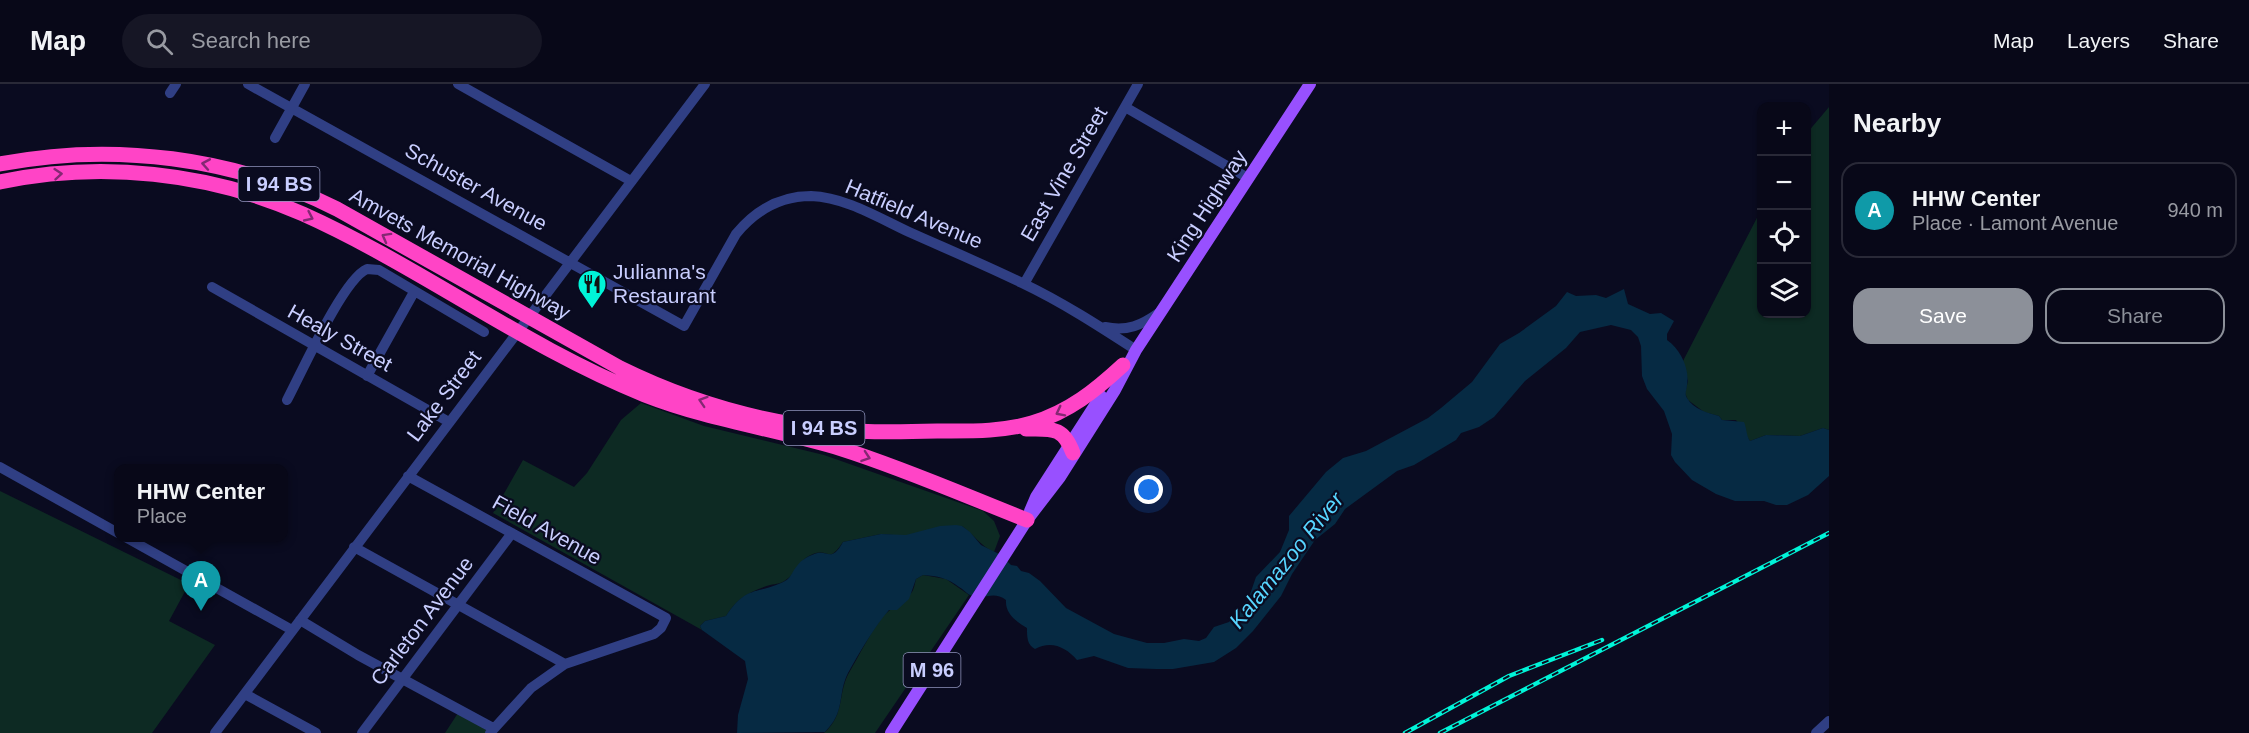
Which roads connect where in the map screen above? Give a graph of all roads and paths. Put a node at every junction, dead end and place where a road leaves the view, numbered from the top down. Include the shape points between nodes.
1 (248, 84) edge
2 (305, 84) edge
3 (458, 84) edge
4 (705, 84) edge
5 (1138, 84) edge
6 (1310, 84) edge
7 (471, 87) edge
8 (1125, 107) junction
9 (291, 108) junction
10 (275, 138) dead end
11 (0, 164) edge
12 (1248, 178) junction
13 (631, 181) junction
14 (0, 182) edge
15 (571, 262) junction
16 (1024, 284) junction
17 (212, 287) dead end
18 (414, 292) junction
19 (1162, 310) junction
20 (522, 324) junction
21 (684, 326) joint
22 (1099, 326) junction
23 (484, 332) dead end
24 (314, 347) junction
25 (1137, 350) junction
26 (1123, 365) junction
27 (367, 376) junction
28 (287, 400) dead end
29 (449, 422) junction
30 (995, 430) junction
31 (1071, 448) junction
32 (0, 467) edge
33 (408, 476) junction
34 (1027, 520) junction
35 (114, 531) edge
36 (512, 533) junction
37 (136, 542) edge
38 (354, 547) junction
39 (458, 605) junction
40 (300, 620) junction
41 (292, 630) junction
42 (565, 664) junction
43 (404, 679) junction
44 (245, 694) junction
45 (1829, 721) edge
46 (492, 731) edge
47 (215, 733) edge
48 (316, 733) edge
49 (362, 733) edge
50 (891, 733) edge
51 (1816, 733) edge

1 - 9 street, Schuster Avenue
2 - 9 street
3 - 7 street
4 - 13 street, Lake Street
5 - 8 street, East Vine Street
6 - 12 main road, King Highway / I 94 BS
7 - 13 street
8 - 12 street
8 - 16 street, East Vine Street
9 - 10 street
9 - 15 street, Schuster Avenue
20 -> 11 highway, Amvets Memorial Highway / I 94 BS via 328,205 261,178 217,166 136,155 68,154
12 - 19 main road, King Highway / I 94 BS
13 - 15 street, Lake Street
14 -> 20 highway, Amvets Memorial Highway / I 94 BS via 102,171 163,175 223,187 317,220 377,252 427,270
15 - 20 street, Lake Street
15 - 21 street, Schuster Avenue
16 - 21 street, Hatfield Avenue via 844,203 803,196 765,208 746,223
16 - 22 street, Hatfield Avenue
17 - 24 street, Healy Street
18 - 23 street
18 - 24 street via 375,268 363,270
18 - 27 street
19 - 22 street via 1135,327 1118,330
19 - 25 main road, King Highway / I 94 BS
20 - 29 street, Lake Street
30 -> 20 highway, Amvets Memorial Highway / I 94 BS via 838,430 715,405 669,390
20 -> 34 highway, Amvets Memorial Highway / I 94 BS via 583,367 664,402 842,449
22 - 25 street, Hatfield Avenue
24 - 27 street, Healy Street
24 - 28 street
25 - 26 main road, King Highway / I 94 BS
25 - 31 main road, King Highway / I 94 BS via 1115,390
26 -> 30 highway, Amvets Memorial Highway / I 94 BS via 1085,398 1051,417
26 - 31 main road, King Highway / I 94 BS
27 - 29 street, Healy Street
29 - 33 street, Lake Street
30 - 31 highway, I 94 BS via 1050,429 1060,433
31 - 34 main road, King Highway / I 94 BS via 1049,492
32 - 35 street
33 - 36 street, Field Avenue
33 - 38 street, Lake Street
34 - 50 main road, King Highway / M 96
36 - 39 street, Carleton Avenue
36 - 42 street, Field Avenue via 666,618 654,634
37 - 41 street
38 - 39 street
38 - 40 street, Lake Street
39 - 42 street
39 - 43 street, Carleton Avenue
40 - 41 street, Lake Street
40 - 43 street
41 - 44 street, Lake Street
42 - 46 street via 531,688
43 - 46 street
43 - 49 street, Carleton Avenue
44 - 47 street, Lake Street
44 - 48 street
45 - 51 street

